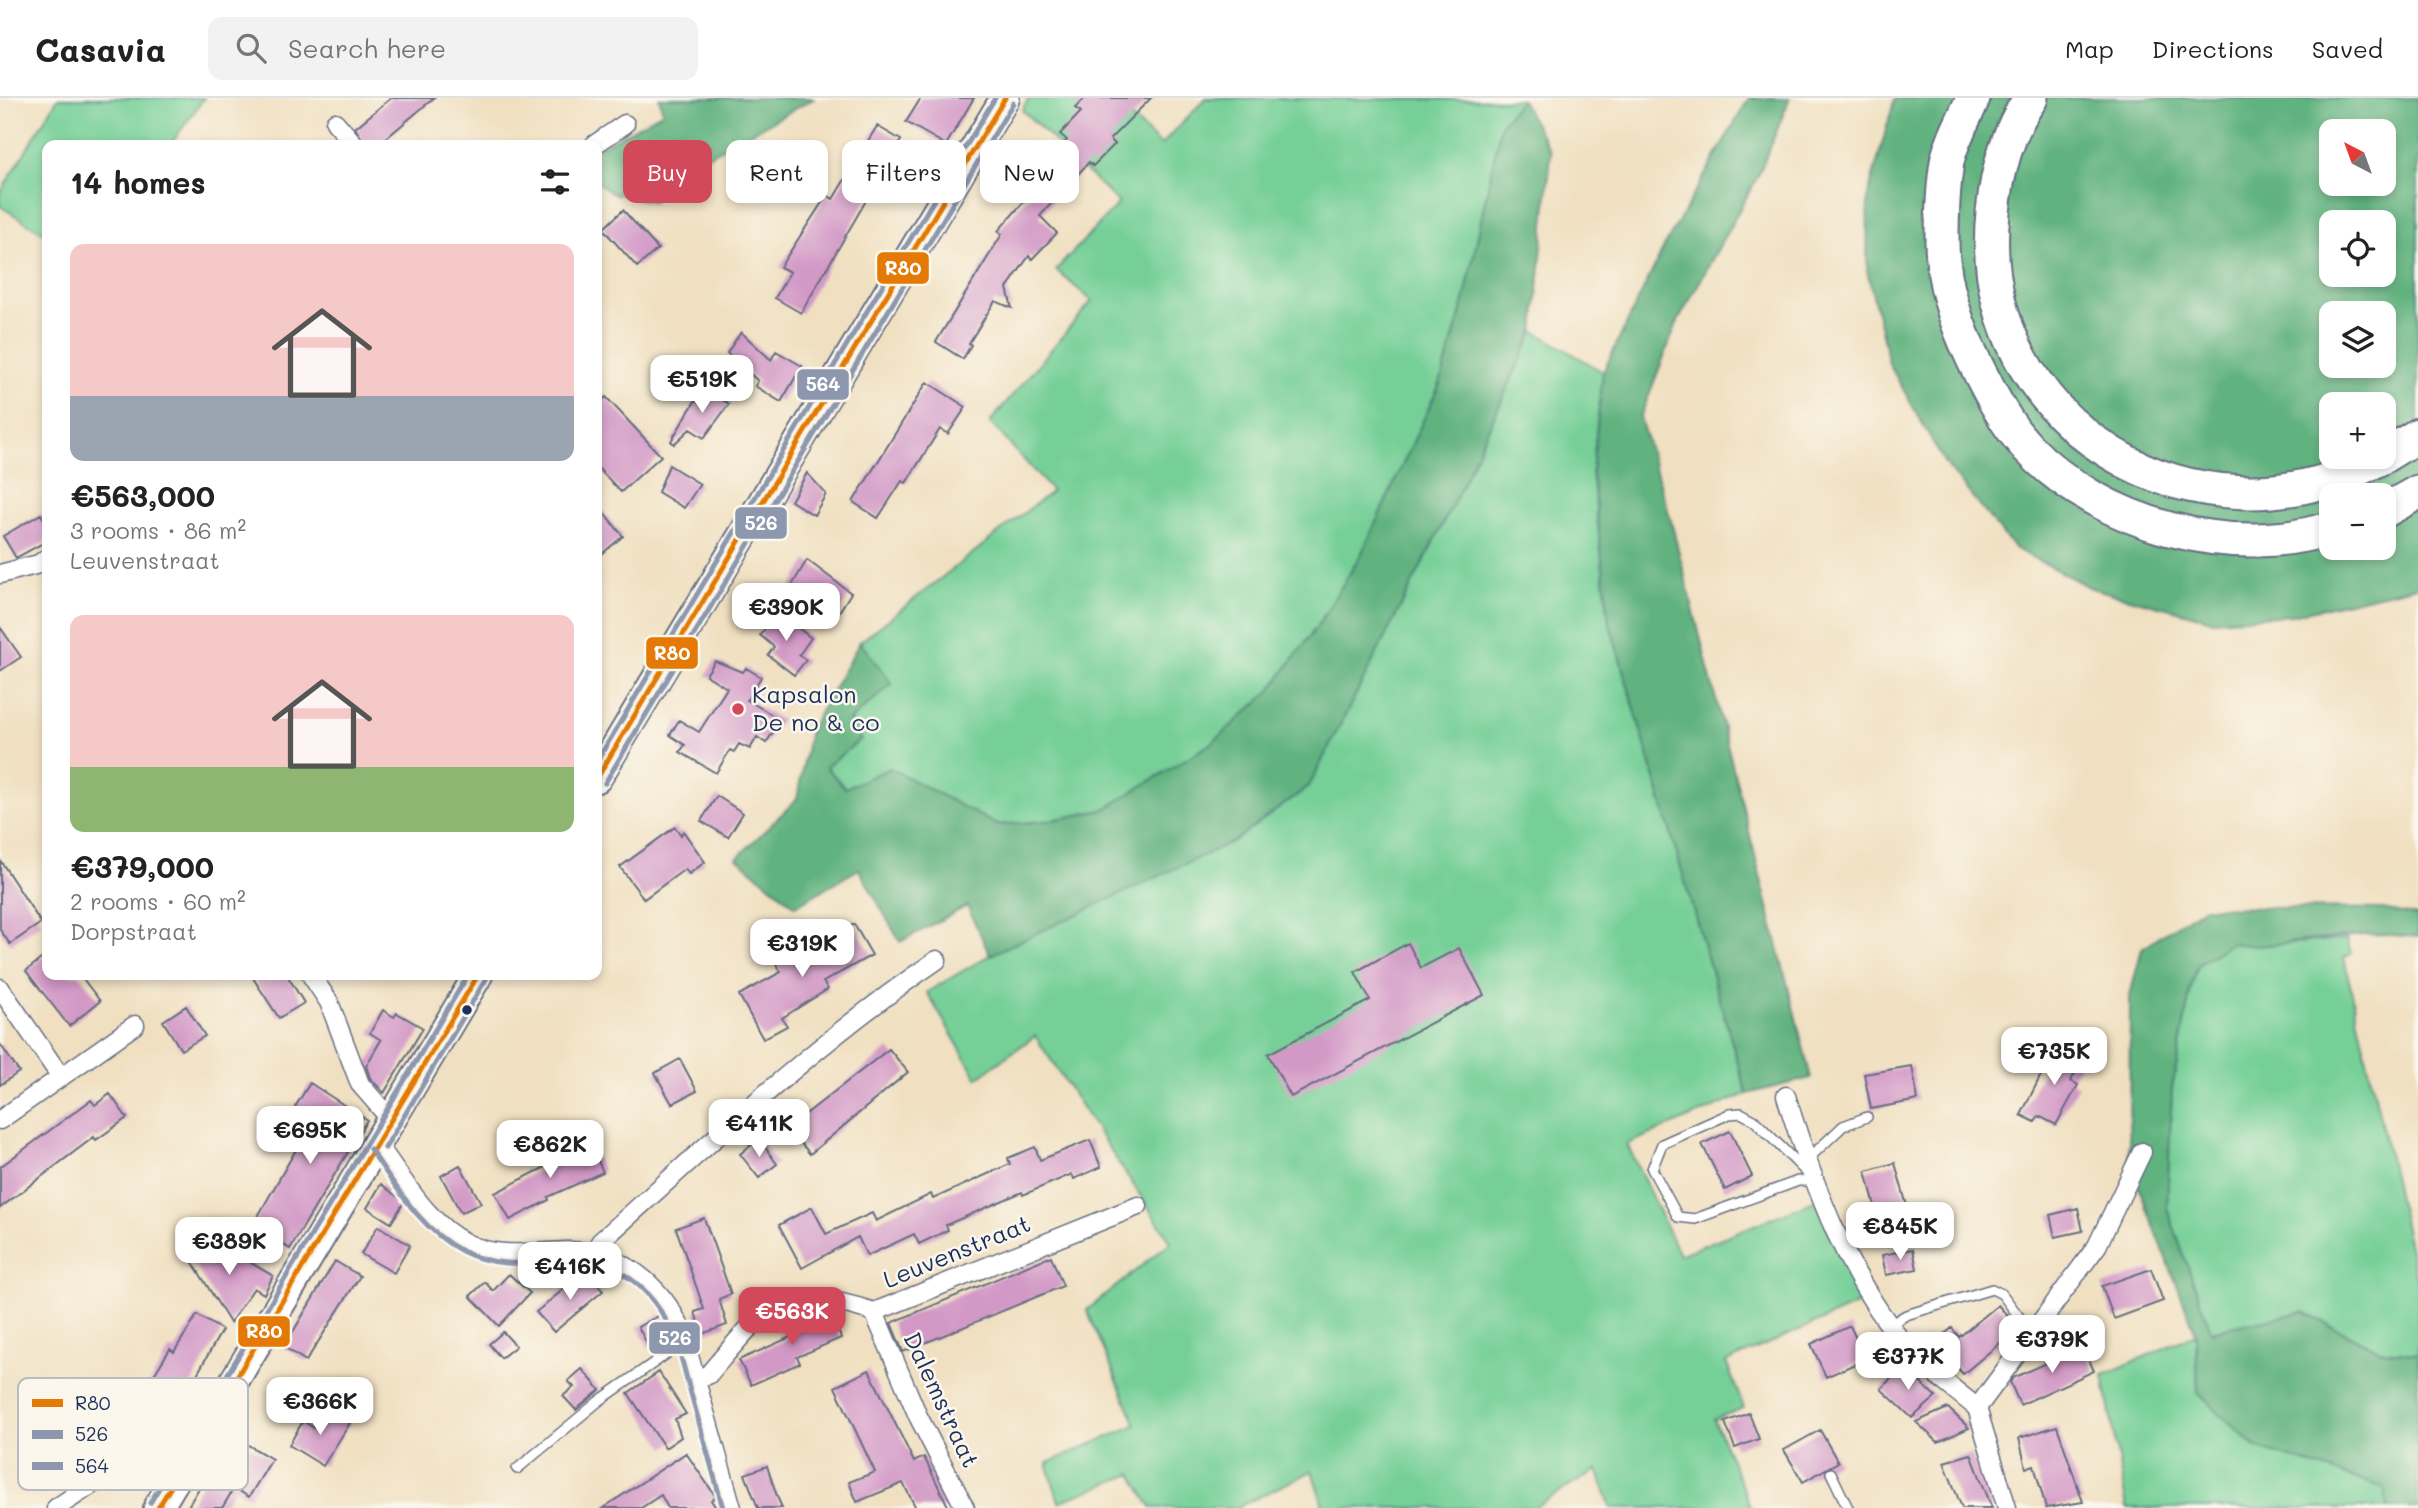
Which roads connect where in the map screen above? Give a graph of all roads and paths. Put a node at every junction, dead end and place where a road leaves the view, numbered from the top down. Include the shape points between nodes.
1 (1005, 98) edge
2 (1973, 98) edge
3 (2031, 98) edge
4 (335, 122) dead end
5 (625, 124) dead end
6 (351, 140) edge
7 (601, 140) edge
8 (2418, 435) edge
9 (2396, 448) edge
10 (2360, 469) edge
11 (2418, 492) edge
12 (2396, 504) edge
13 (2319, 532) edge
14 (42, 567) edge
15 (0, 574) edge
16 (602, 770) edge
17 (937, 960) dead end
18 (314, 980) edge
19 (469, 980) edge
20 (0, 988) edge
21 (135, 1024) dead end
22 (61, 1077) junction
23 (1786, 1097) dead end
24 (1867, 1117) dead end
25 (0, 1120) edge
26 (391, 1120) junction
27 (377, 1144) junction
28 (2142, 1152) dead end
29 (1806, 1160) junction
30 (1815, 1181) junction
31 (1138, 1206) dead end
32 (596, 1254) junction
33 (874, 1312) junction
34 (1891, 1324) junction
35 (2032, 1334) junction
36 (685, 1341) junction
37 (236, 1378) edge
38 (695, 1379) junction
39 (1977, 1408) junction
40 (517, 1469) dead end
41 (1831, 1473) dead end
42 (84, 1490) edge
43 (169, 1490) edge
44 (57, 1508) edge
45 (158, 1508) edge
46 (732, 1508) edge
47 (965, 1508) edge
48 (1848, 1508) edge
49 (2007, 1508) edge

1 - 16 main road
2 - 13 highway via 1948,161 1941,244 1955,321 1994,402 2027,448 2074,487 2134,519 2193,537 2258,539
3 - 10 highway via 2019,115 1996,177 1989,244 1992,277 2013,345 2037,386 2064,417 2098,447 2141,471 2191,488 2242,493 2300,489
4 - 6 street
5 - 7 street
8 - 9 highway
11 - 12 highway
14 - 15 street
17 - 32 street via 874,1003 740,1116 600,1242
18 - 26 street via 329,1002 360,1084
19 - 26 main road
20 - 22 street
21 - 22 street
22 - 25 street
23 - 29 street
24 - 29 lane via 1843,1126
26 - 27 main road
27 - 32 street via 428,1212 465,1243 504,1253
27 - 37 main road
28 - 35 street via 2096,1246
29 - 30 street
30 - 30 lane via 1741,1112 1662,1144 1652,1169 1678,1217 1695,1219 1798,1181
30 - 34 street via 1860,1282
31 - 33 street, Leuvenstraat
32 - 36 street via 621,1264 658,1290 670,1305
33 - 38 street, Leuvenstraat via 850,1304 791,1300 768,1309 708,1375
33 - 47 street, Dalemstraat via 918,1416
34 - 35 lane via 1906,1315 1992,1289 2002,1294
34 - 39 street via 1913,1354
35 - 39 street
36 - 38 street
36 - 40 lane via 599,1401
38 - 46 street
39 - 49 street
41 - 48 lane
42 - 44 street
43 - 45 main road

